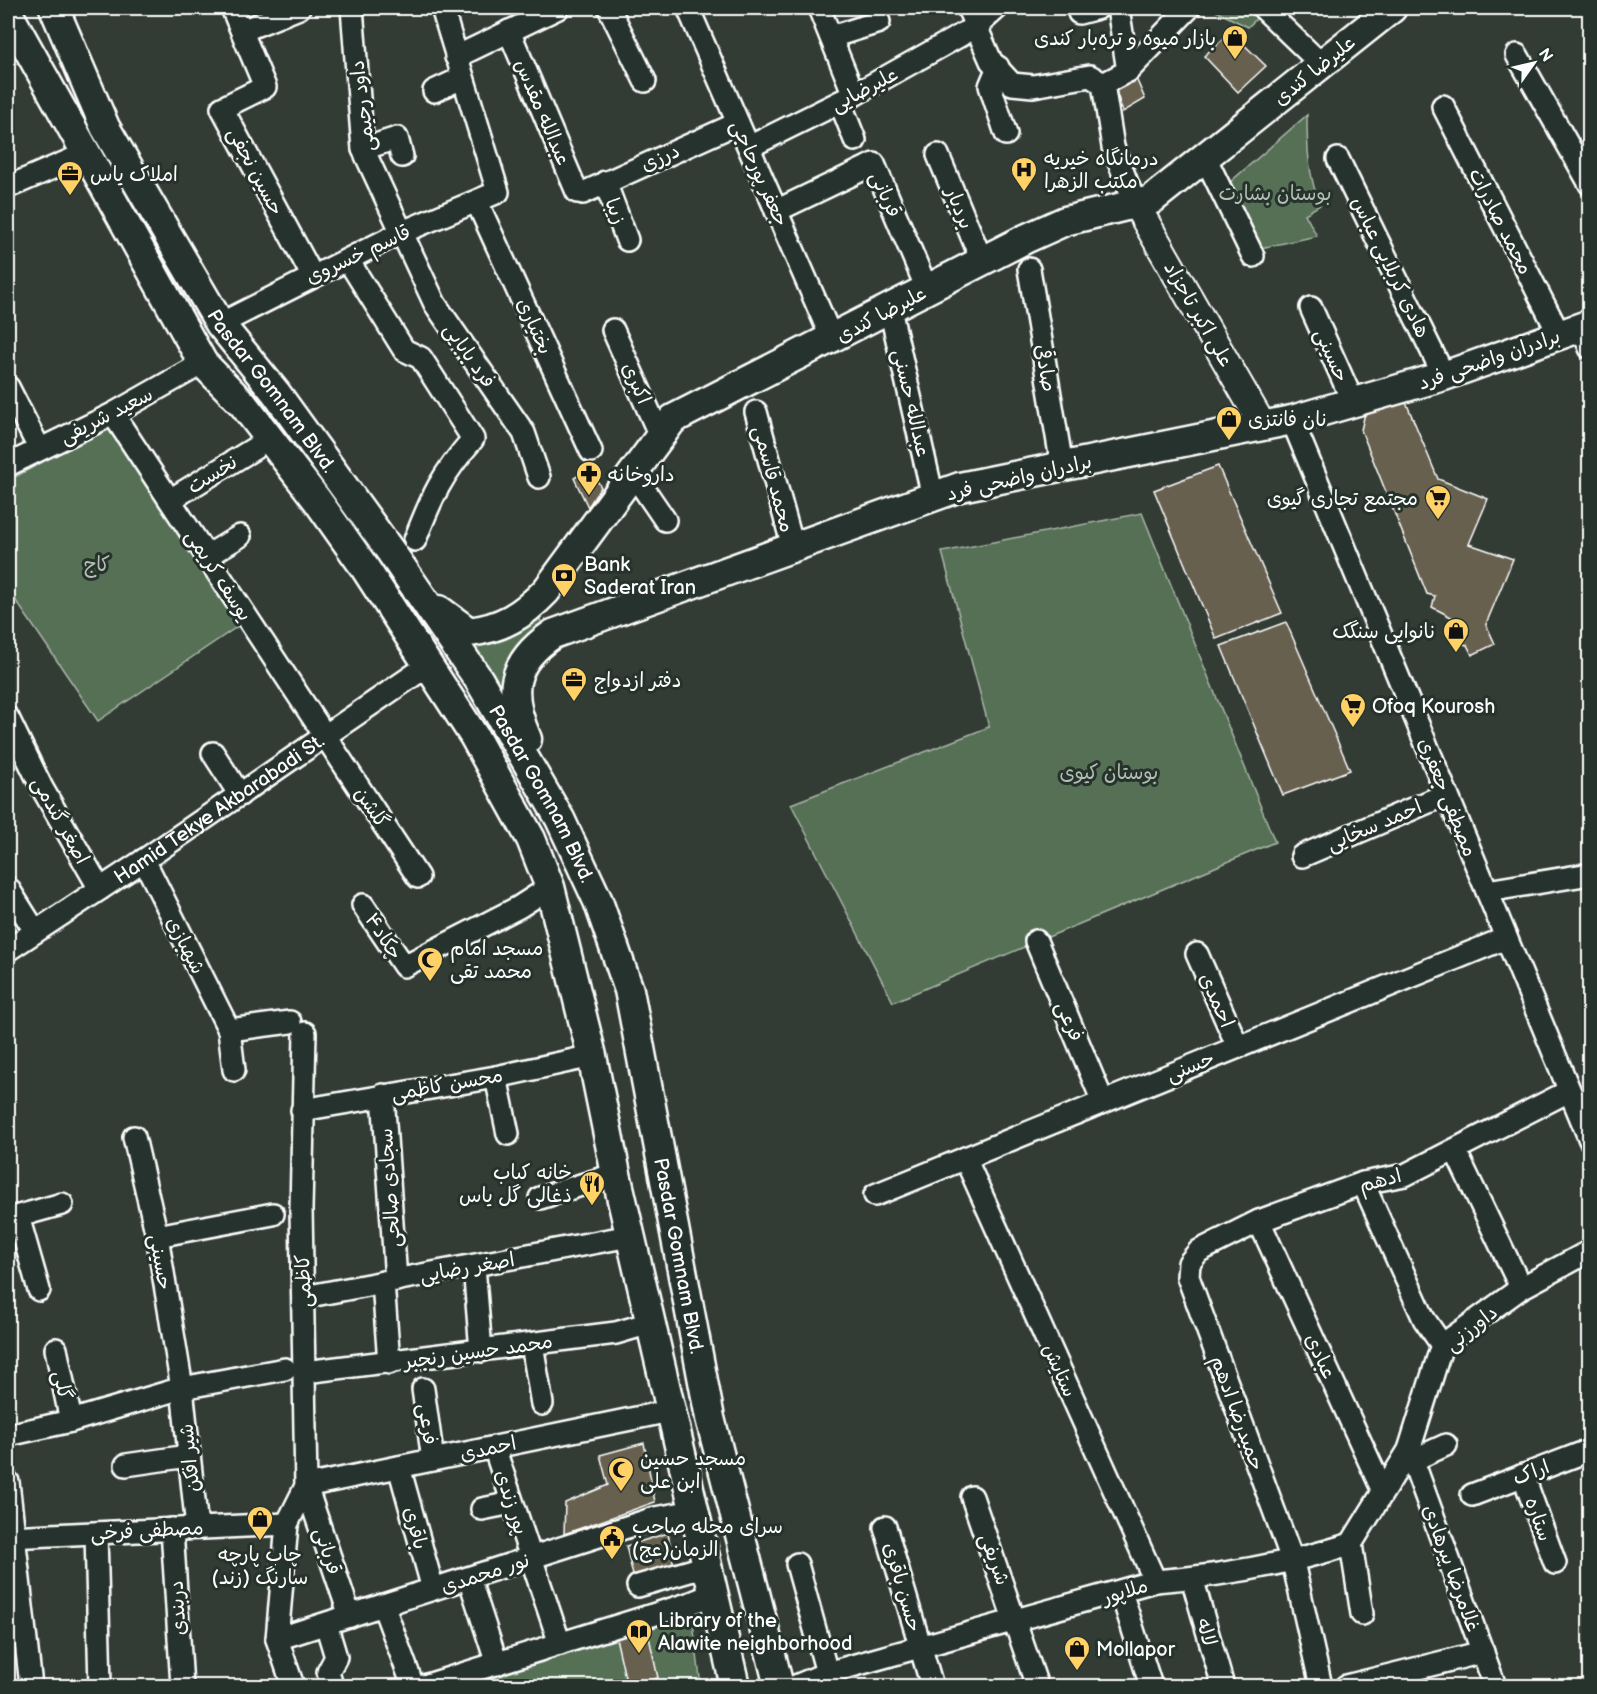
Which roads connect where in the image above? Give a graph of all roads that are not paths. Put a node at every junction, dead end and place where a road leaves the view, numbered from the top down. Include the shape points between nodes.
1 (54, 8) edge
2 (232, 8) edge
3 (299, 8) edge
4 (352, 8) edge
5 (442, 8) edge
6 (558, 8) edge
7 (609, 8) edge
8 (688, 8) edge
9 (819, 8) edge
10 (997, 8) edge
11 (1118, 8) edge
12 (1189, 8) edge
13 (1263, 8) edge
14 (1391, 8) edge
15 (8, 13) edge
16 (973, 17) edge
17 (879, 22) dead end
18 (242, 31) junction
19 (509, 31) junction
20 (831, 37) junction
21 (1517, 55) dead end
22 (456, 57) junction
23 (995, 64) junction
24 (1321, 64) junction
25 (1128, 71) junction
26 (462, 78) junction
27 (645, 81) dead end
28 (1103, 84) junction
29 (434, 91) dead end
30 (847, 99) junction
31 (1443, 106) dead end
32 (738, 123) junction
33 (1006, 134) dead end
34 (855, 140) dead end
35 (749, 147) junction
36 (363, 149) junction
37 (85, 154) junction
38 (938, 155) dead end
39 (402, 156) dead end
40 (1205, 157) junction
41 (1338, 159) dead end
42 (605, 182) junction
43 (1590, 184) edge
44 (8, 186) edge
45 (580, 192) joint
46 (477, 202) junction
47 (1135, 203) junction
48 (776, 211) junction
49 (400, 233) junction
50 (627, 240) dead end
51 (1253, 256) dead end
52 (348, 260) junction
53 (982, 261) junction
54 (1029, 269) dead end
55 (312, 275) junction
56 (927, 289) junction
57 (1311, 308) dead end
58 (890, 309) junction
59 (220, 324) junction
60 (614, 330) dead end
61 (1580, 334) edge
62 (832, 339) junction
63 (202, 363) junction
64 (1444, 376) junction
65 (8, 387) edge
66 (1353, 402) junction
67 (756, 412) dead end
68 (113, 414) junction
69 (1292, 420) junction
70 (1263, 426) junction
71 (660, 436) junction
72 (39, 448) junction
73 (255, 448) dead end
74 (591, 451) dead end
75 (8, 465) edge
76 (1062, 466) junction
77 (633, 473) junction
78 (539, 477) dead end
79 (933, 497) junction
80 (170, 500) junction
81 (665, 520) dead end
82 (240, 536) dead end
83 (415, 540) dead end
84 (793, 547) junction
85 (207, 556) junction
86 (417, 591) junction
87 (546, 591) junction
88 (576, 625) junction
89 (427, 666) junction
90 (8, 718) edge
91 (325, 737) junction
92 (213, 753) dead end
93 (1447, 794) junction
94 (240, 795) junction
95 (560, 819) junction
96 (1302, 856) dead end
97 (144, 860) junction
98 (1590, 874) edge
99 (418, 877) dead end
100 (550, 887) junction
101 (8, 888) edge
102 (100, 889) junction
103 (1487, 891) junction
104 (363, 905) dead end
105 (35, 931) junction
106 (1506, 938) junction
107 (1036, 941) dead end
108 (8, 950) edge
109 (1197, 954) dead end
110 (229, 1030) junction
111 (1238, 1047) junction
112 (592, 1056) junction
113 (234, 1070) dead end
114 (496, 1077) junction
115 (1569, 1090) junction
116 (383, 1095) junction
117 (1103, 1102) junction
118 (302, 1110) junction
119 (507, 1134) dead end
120 (134, 1137) dead end
121 (1590, 1140) edge
122 (1455, 1150) junction
123 (965, 1158) junction
124 (616, 1174) junction
125 (1363, 1183) junction
126 (874, 1195) dead end
127 (540, 1198) dead end
128 (62, 1204) dead end
129 (273, 1214) dead end
130 (13, 1218) edge
131 (1259, 1221) junction
132 (158, 1236) junction
133 (630, 1236) junction
134 (1590, 1251) edge
135 (1189, 1263) joint
136 (474, 1266) junction
137 (389, 1281) junction
138 (1521, 1288) junction
139 (39, 1290) dead end
140 (304, 1297) junction
141 (650, 1323) junction
142 (532, 1344) junction
143 (1442, 1345) junction
144 (56, 1349) dead end
145 (481, 1351) junction
146 (388, 1363) junction
147 (295, 1370) junction
148 (182, 1388) junction
149 (423, 1389) dead end
150 (542, 1404) dead end
151 (670, 1411) junction
152 (71, 1421) junction
153 (8, 1435) edge
154 (1446, 1445) dead end
155 (494, 1447) junction
156 (1590, 1450) edge
157 (1411, 1455) junction
158 (188, 1456) junction
159 (433, 1460) junction
160 (126, 1466) dead end
161 (399, 1467) junction
162 (1523, 1475) junction
163 (8, 1482) edge
164 (306, 1486) junction
165 (1383, 1491) junction
166 (1472, 1495) dead end
167 (972, 1497) dead end
168 (512, 1503) junction
169 (482, 1509) dead end
170 (694, 1511) junction
171 (287, 1524) junction
172 (885, 1527) dead end
173 (197, 1528) junction
174 (172, 1529) junction
175 (96, 1533) junction
176 (10, 1537) edge
177 (1351, 1544) junction
178 (530, 1558) junction
179 (1293, 1562) junction
180 (1556, 1563) dead end
181 (797, 1564) dead end
182 (707, 1566) junction
183 (469, 1578) junction
184 (1192, 1578) junction
185 (1155, 1581) junction
186 (638, 1586) dead end
187 (433, 1589) junction
188 (1121, 1592) junction
189 (713, 1594) junction
190 (383, 1605) junction
191 (1362, 1614) dead end
192 (351, 1616) junction
193 (1017, 1621) junction
194 (326, 1624) junction
195 (277, 1639) junction
196 (560, 1644) junction
197 (921, 1648) junction
198 (1483, 1652) junction
199 (497, 1664) junction
200 (836, 1677) edge
201 (1370, 1683) edge
202 (31, 1686) edge
203 (100, 1686) edge
204 (182, 1686) edge
205 (293, 1686) edge
206 (332, 1686) edge
207 (413, 1686) edge
208 (424, 1686) edge
209 (735, 1686) edge
210 (779, 1686) edge
211 (796, 1686) edge
212 (932, 1686) edge
213 (1037, 1686) edge
214 (1151, 1686) edge
215 (1223, 1686) edge
216 (1321, 1686) edge
217 (1346, 1686) edge
218 (1495, 1686) edge

1 - 59 main road, Pasdar Gomnam Blvd. via 105,127
2 - 18 street
3 - 18 street
4 - 36 street, داود رحیمی
5 - 22 street
6 - 19 street
7 - 27 street
8 - 32 street, جعفر پورحاجی
9 - 20 street
10 - 16 street, علیرضایی
11 - 25 street
12 - 25 street
13 - 24 street
14 - 24 main road, علیرضا کندی
15 - 37 main road, Pasdar Gomnam Blvd.
16 - 23 street
16 - 30 street, علیرضایی
17 - 20 street
18 - 55 street, حسین نجفی via 265,87 222,108
19 - 22 street
19 - 45 street, عبدالله مقدس
20 - 30 street
21 - 43 street
22 - 26 street
23 - 28 street via 1012,84 1033,86 1090,76
23 - 33 street via 990,86
24 - 40 main road, علیرضا کندی
25 - 28 street
26 - 29 street
26 - 46 street, قاسم خسروی via 498,190
28 - 47 street via 1113,147
30 - 34 street
30 - 35 street, علیرضایی
31 - 61 street, محمد صادرات
32 - 35 street, جعفر پورحاجی
32 - 42 street, درزی
35 - 48 street, جعفر پورحاجی
36 - 39 street via 397,138
36 - 49 street, داود رحیمی
37 - 44 street
37 - 63 main road, Pasdar Gomnam Blvd.
38 - 53 street, بردبار
40 - 47 main road, علیرضا کندی via 1151,200
40 - 51 street
41 - 64 street, هادی کربلایی عباس
42 - 45 street, درزی
42 - 50 street, زیبا
46 - 49 street, قاسم خسروی
46 - 74 street, بختیاری
47 - 53 main road, علیرضا کندی via 1065,221
47 - 70 street, علی اکبر تاجزاد
48 - 56 street, قربانی via 874,164
48 - 62 street, جعفر پورحاجی
49 - 52 street, قاسم خسروی
49 - 78 street, فرد بابایی via 435,304 524,433
52 - 55 street, قاسم خسروی
52 - 83 street via 404,350 421,358 473,439 442,477
53 - 56 main road, علیرضا کندی
54 - 76 street, صادقی
55 - 59 street, قاسم خسروی
56 - 58 main road, علیرضا کندی
57 - 66 street, حسینی
58 - 62 main road, علیرضا کندی
58 - 79 street, عبدالله حسنی
59 - 86 main road, Pasdar Gomnam Blvd. via 276,393
60 - 71 street, اکبری
61 - 64 main road, برادران واضحی فرد
62 - 71 main road, علیرضا کندی via 673,419
63 - 68 street, سعید شریفی
63 - 89 main road, Pasdar Gomnam Blvd. via 243,404 317,500
64 - 66 main road, برادران واضحی فرد
65 - 72 street
66 - 69 main road, برادران واضحی فرد
67 - 84 street, محمد قاسمی
68 - 72 street, سعید شریفی
68 - 80 street, یوسف کریمی
69 - 70 main road, برادران واضحی فرد
69 - 93 street, مصطفی جعفری
70 - 76 main road, برادران واضحی فرد
71 - 77 main road, علیرضا کندی
72 - 75 street, سعید شریفی
73 - 80 street, نخست
76 - 79 main road, برادران واضحی فرد via 960,487
77 - 81 street
77 - 87 main road, علیرضا کندی
79 - 84 main road, برادران واضحی فرد
80 - 85 street, یوسف کریمی
82 - 85 street
84 - 88 main road, برادران واضحی فرد
85 - 91 street, یوسف کریمی
86 - 87 main road, علیرضا کندی via 469,632 495,629 533,605
86 - 95 main road, Pasdar Gomnam Blvd. via 479,680
87 - 88 main road via 545,607 552,618
88 - 95 main road, برادران واضحی فرد via 534,647 521,667 514,691 516,714
89 - 91 street, Hamid Tekye Akbarabadi St.
89 - 100 main road, Pasdar Gomnam Blvd. via 474,736 531,839
90 - 102 street, اصغر گندمی via 42,788
91 - 94 street, Hamid Tekye Akbarabadi St.
91 - 99 street, گلشن
92 - 94 street
93 - 96 street, احمد سخایی
93 - 103 street, مصطفی جعفری
94 - 97 street, Hamid Tekye Akbarabadi St.
95 - 210 main road, Pasdar Gomnam Blvd. via 598,902 629,990 710,1418
97 - 102 street, Hamid Tekye Akbarabadi St.
97 - 110 street, شهبازی
98 - 103 street
100 - 104 street, چکاد۴ via 404,966
100 - 112 main road, Pasdar Gomnam Blvd.
101 - 105 street
102 - 105 street, Hamid Tekye Akbarabadi St.
103 - 106 street, مصطفی جعفری
105 - 108 street, Hamid Tekye Akbarabadi St.
106 - 111 street, حسنی
106 - 115 street, مصطفی جعفری
107 - 117 street, فرعی
109 - 111 street, احمدی
110 - 113 street, شهبازی
110 - 118 street, کاظمی via 297,1028
111 - 117 street, حسنی
112 - 114 street, محسن کاظمی
112 - 124 main road, Pasdar Gomnam Blvd.
114 - 116 street, محسن کاظمی
114 - 119 street
115 - 121 street, مصطفی جعفری
115 - 122 street, ادهم
116 - 118 street, محسن کاظمی
116 - 137 street, سجادی صالحی
117 - 123 street, حسنی
118 - 140 street, کاظمی
120 - 132 street, حسینی
122 - 125 street, ادهم via 1405,1175
122 - 138 street
123 - 126 street, حسنی
123 - 185 street, ستایش
124 - 127 street
124 - 133 main road, Pasdar Gomnam Blvd.
125 - 131 street, ادهم
125 - 143 street via 1424,1319
128 - 130 street
129 - 132 street
130 - 139 street
131 - 135 street, ادهم via 1199,1251
131 - 165 street, عبادی
132 - 148 street, حسینی
133 - 136 street, اصغر رضایی
133 - 141 main road, Pasdar Gomnam Blvd.
134 - 138 street, داورزنی
135 - 179 street, حمیدرضا ادهم via 1188,1277
136 - 137 street, اصغر رضایی
136 - 145 street
137 - 140 street, اصغر رضایی
137 - 146 street, سجادی صالحی
138 - 143 street, داورزنی
140 - 147 street, کاظمی
141 - 142 street, محمد حسین رنجبر via 616,1333
141 - 151 main road, Pasdar Gomnam Blvd.
142 - 145 street, محمد حسین رنجبر
142 - 150 street
143 - 157 street, داورزنی
144 - 152 street, گلی
145 - 146 street, محمد حسین رنجبر
146 - 147 street, محمد حسین رنجبر
147 - 148 street, محمد حسین رنجبر
147 - 164 street, کاظمی
148 - 152 street, محمد حسین رنجبر
148 - 158 street, شیر افکن
149 - 159 street, فرعی
151 - 155 street, احمدی
151 - 170 main road, Pasdar Gomnam Blvd.
152 - 153 street, محمد حسین رنجبر
154 - 157 street
155 - 159 street, احمدی
155 - 168 street, پور زندی
156 - 162 street, اراک
157 - 165 street
157 - 198 street, غلامرضا پیرهادی
158 - 160 street
158 - 173 street, شیر افکن
159 - 161 street, احمدی
161 - 164 street, احمدی
161 - 187 street, باقری
162 - 166 street, اراک
162 - 180 street, ستاره
163 - 176 street
164 - 171 street, کاظمی
164 - 192 street, قربانی
165 - 177 street
167 - 193 street, شریفی
168 - 169 street
168 - 178 street, پور زندی
170 - 178 street, نور محمدی via 655,1518
170 - 182 main road, Pasdar Gomnam Blvd.
171 - 173 street, مصطفی فرخی
171 - 195 street
172 - 197 street, حسن باقری
173 - 174 street, مصطفی فرخی
174 - 175 street, مصطفی فرخی
174 - 204 street, دربندی
175 - 176 street, مصطفی فرخی
175 - 203 street
176 - 202 street
177 - 179 street, ملاپور
177 - 191 street
178 - 183 street, نور محمدی
178 - 196 street, پور زندی
179 - 184 street, ملاپور
179 - 216 street, حمیدرضا ادهم
181 - 200 street
182 - 186 street
182 - 189 main road, Pasdar Gomnam Blvd.
183 - 187 street, نور محمدی
183 - 199 street
184 - 185 street, ملاپور
184 - 215 street, لاله
185 - 188 street, ملاپور
187 - 190 street, نور محمدی
188 - 193 street, ملاپور
188 - 214 street
189 - 196 street
189 - 209 main road, Pasdar Gomnam Blvd.
190 - 192 street, نور محمدی
190 - 207 street
192 - 194 street, نور محمدی
193 - 197 street, ملاپور
193 - 213 street, شریفی
194 - 195 street, نور محمدی
194 - 206 street via 336,1657 328,1672
195 - 205 street
196 - 199 street
197 - 200 street, ملاپور
197 - 212 street, حسن باقری
198 - 201 street
198 - 218 street, غلامرضا پیرهادی
199 - 208 street
200 - 211 street, ملاپور
201 - 217 street

